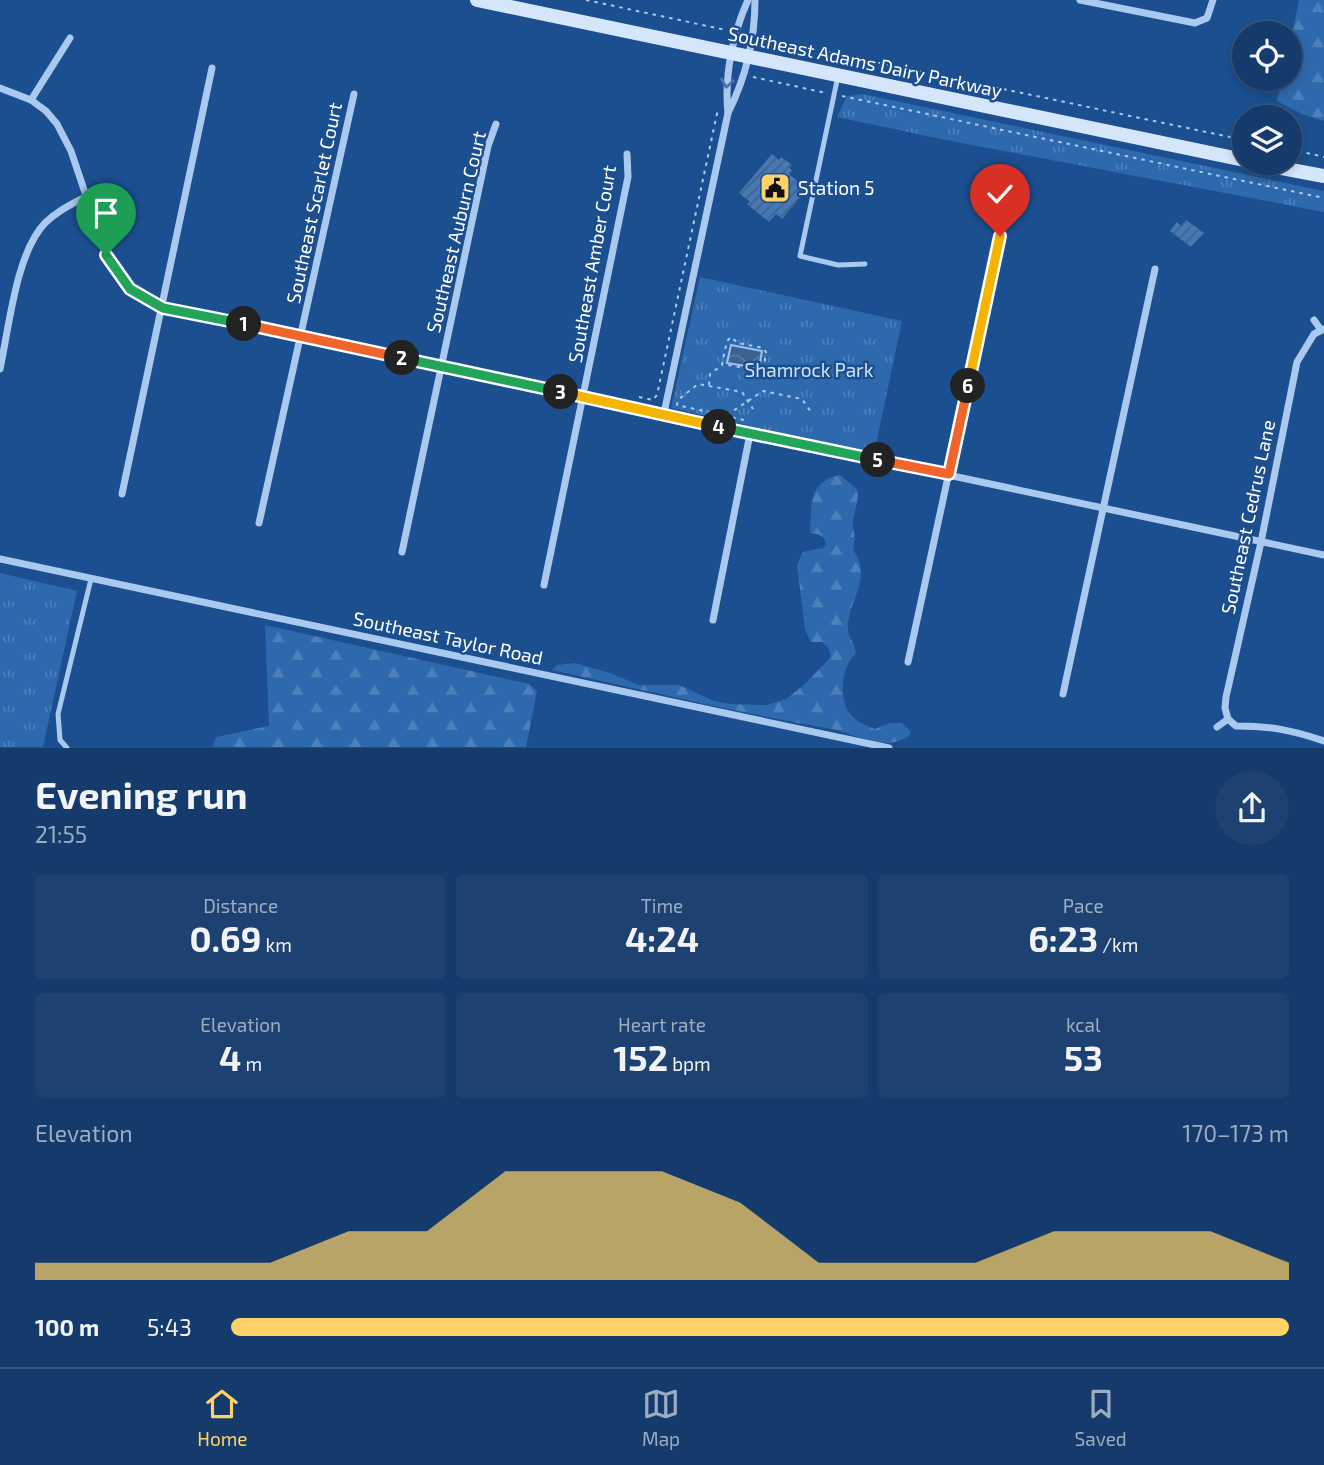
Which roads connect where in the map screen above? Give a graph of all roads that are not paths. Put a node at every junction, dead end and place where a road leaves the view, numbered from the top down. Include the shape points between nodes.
1 (477, 0) edge
2 (748, 0) edge
3 (755, 0) edge
4 (1080, 0) edge
5 (1213, 0) edge
6 (1205, 20) junction
7 (1208, 29) dead end
8 (70, 38) dead end
9 (732, 54) junction
10 (750, 57) junction
11 (212, 68) dead end
12 (838, 76) junction
13 (0, 88) edge
14 (354, 94) dead end
15 (31, 100) junction
16 (728, 113) junction
17 (496, 124) dead end
18 (627, 154) dead end
19 (1232, 158) edge
20 (1302, 172) edge
21 (1324, 176) edge
22 (87, 196) junction
23 (1000, 236) dead end
24 (864, 264) dead end
25 (1155, 268) dead end
26 (163, 308) junction
27 (1314, 320) dead end
28 (1323, 330) edge
29 (302, 336) junction
30 (442, 366) junction
31 (0, 369) edge
32 (583, 396) junction
33 (664, 413) junction
34 (750, 435) junction
35 (949, 474) junction
36 (122, 494) dead end
37 (1103, 507) junction
38 (259, 523) dead end
39 (1261, 542) junction
40 (402, 552) dead end
41 (1324, 555) edge
42 (0, 559) edge
43 (91, 579) junction
44 (544, 585) dead end
45 (713, 620) dead end
46 (908, 662) dead end
47 (1063, 694) dead end
48 (1228, 719) junction
49 (1217, 727) dead end
50 (1324, 740) edge
51 (67, 747) edge
52 (889, 747) edge

1 - 9 main road, Southeast Adams Dairy Parkway
2 - 9 street
3 - 10 street
4 - 6 street via 1195,23
5 - 6 street
6 - 7 street
8 - 15 street
9 - 10 main road, Southeast Adams Dairy Parkway
9 -> 16 street via 725,92
10 - 12 main road, Southeast Adams Dairy Parkway
10 - 16 street
11 - 26 street
12 - 19 main road, Southeast Adams Dairy Parkway
12 - 24 lane via 800,256 838,265
13 - 15 street
14 - 29 street, Southeast Scarlet Court
15 - 22 street via 57,124
16 - 33 street
17 - 30 street, Southeast Auburn Court
18 - 32 street, Southeast Amber Court via 628,177
20 - 21 main road
22 - 26 street via 106,255 118,275 130,289
22 - 31 street via 45,223 33,239 22,267
23 - 35 street
25 - 37 street
26 - 29 street
26 - 36 street
27 - 28 street, Southeast Cedrus Lane
28 - 39 street, Southeast Cedrus Lane via 1308,342 1297,362
29 - 30 street
29 - 38 street, Southeast Scarlet Court
30 - 32 street
30 - 40 street, Southeast Auburn Court
32 - 33 street
32 - 44 street, Southeast Amber Court
33 - 34 street
34 - 35 street
34 - 45 street
35 - 37 street
35 - 46 street
37 - 39 street
37 - 47 street
39 - 41 street
39 - 48 street, Southeast Cedrus Lane via 1226,697
42 - 43 street, Southeast Taylor Road
43 - 51 lane via 58,714 60,740
43 - 52 street, Southeast Taylor Road
48 - 49 street
48 - 50 street via 1236,726 1289,729

